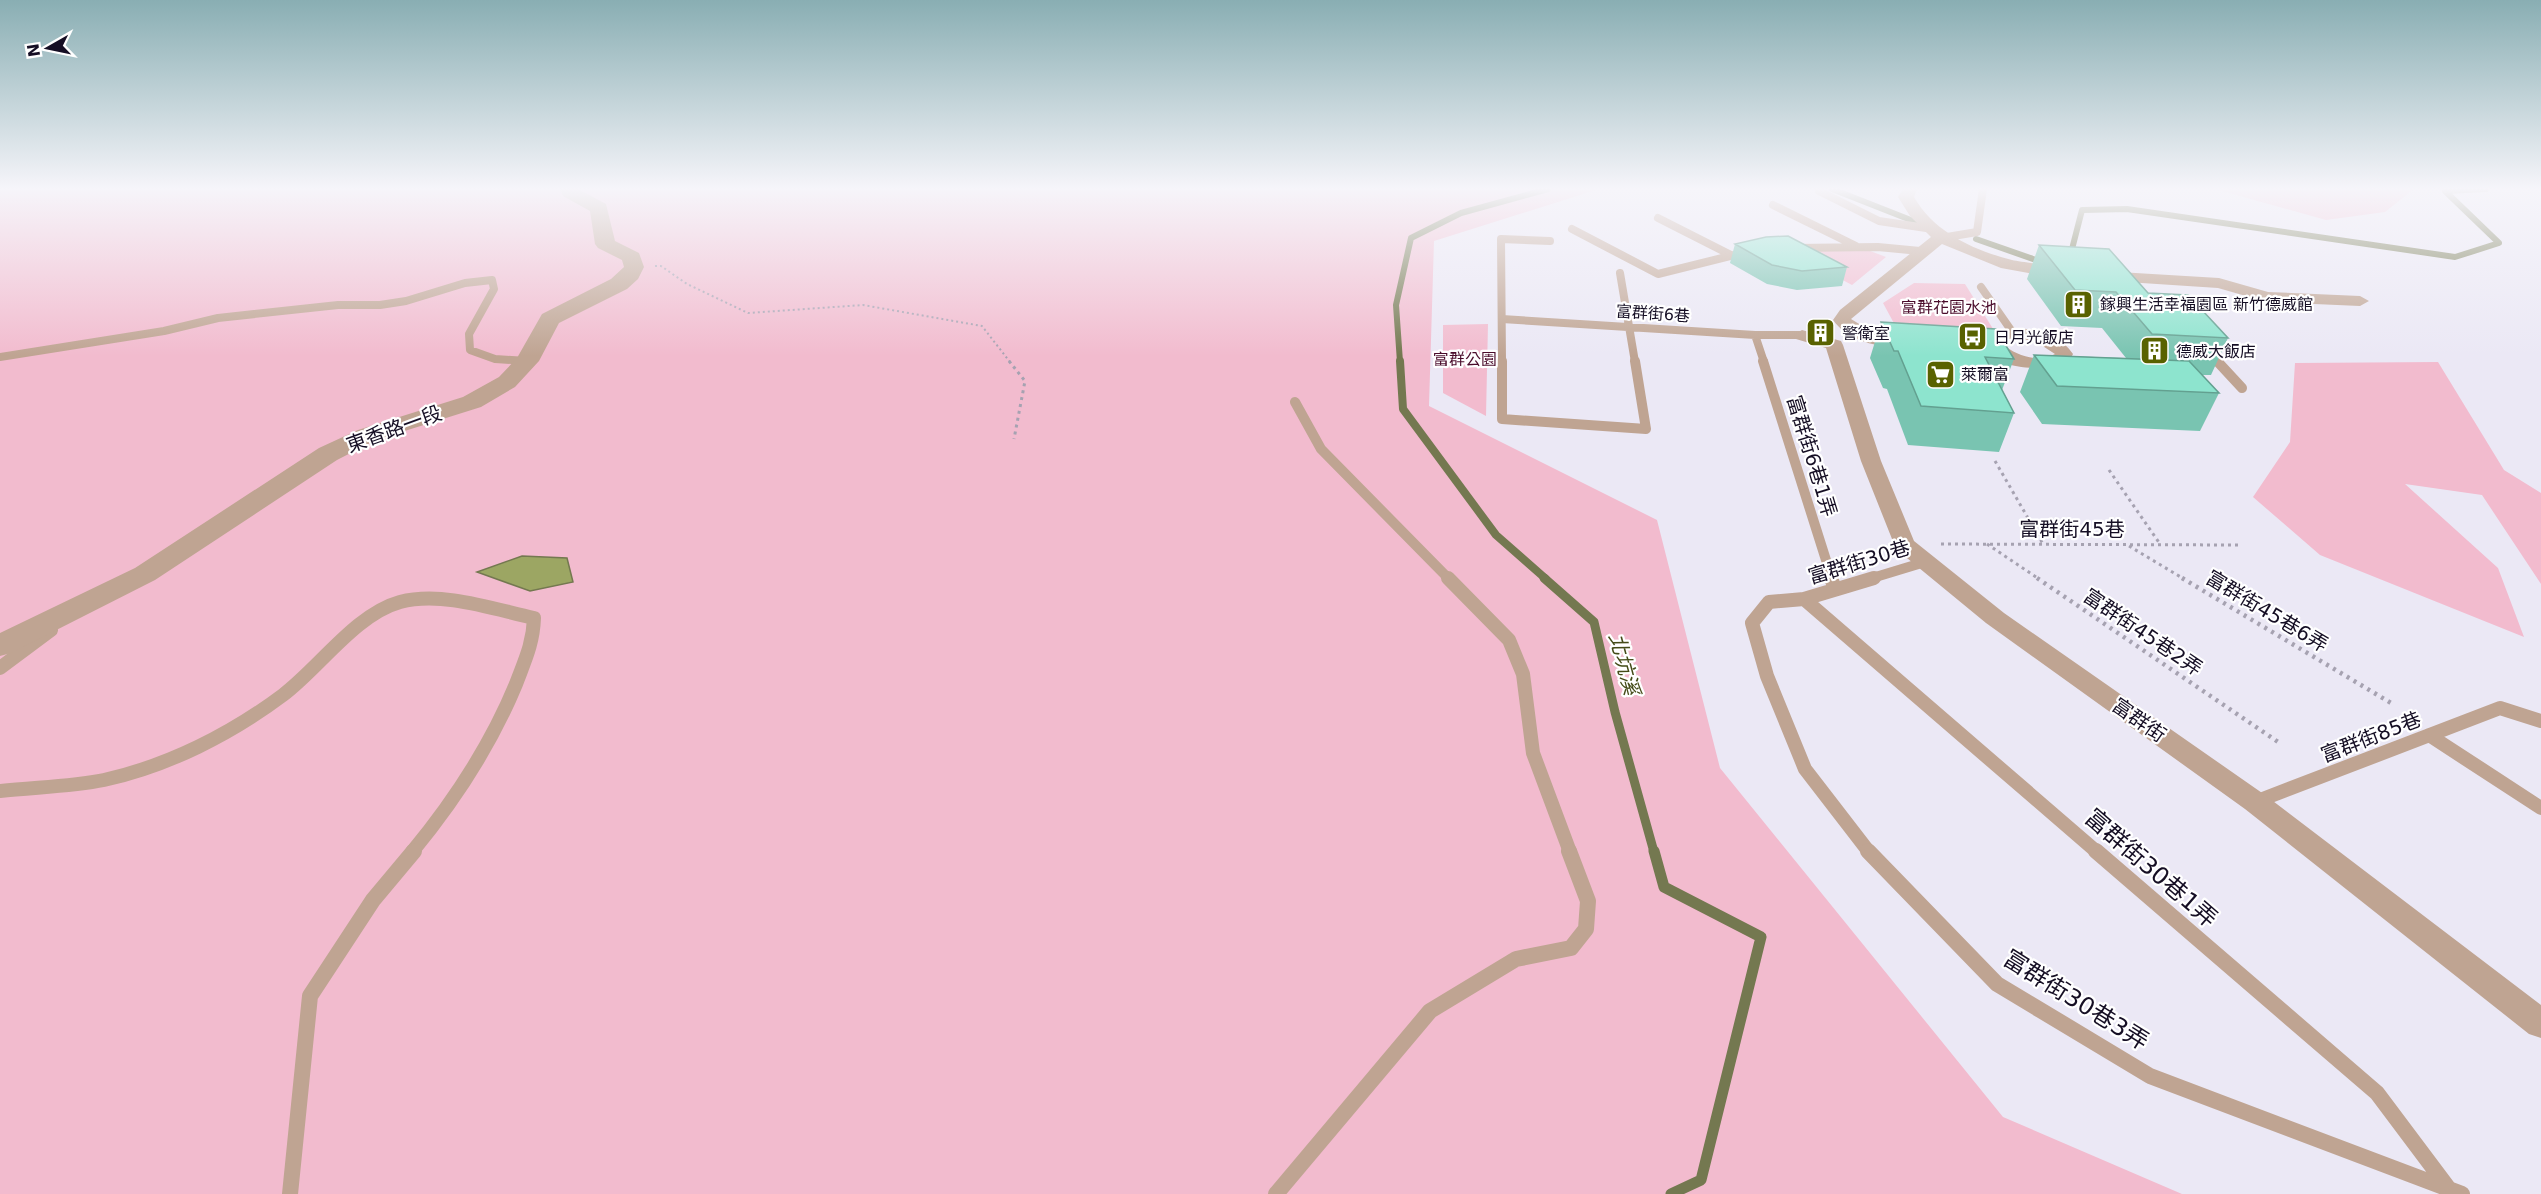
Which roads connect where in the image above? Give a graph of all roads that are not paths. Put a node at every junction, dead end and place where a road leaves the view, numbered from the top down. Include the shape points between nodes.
1 (606, 245) edge
2 (1501, 245) edge
3 (1602, 245) edge
4 (1711, 245) edge
5 (1852, 245) edge
6 (1926, 245) edge
7 (1963, 245) edge
8 (1857, 247) junction
9 (1787, 248) edge
10 (1752, 251) edge
11 (1920, 251) junction
12 (1733, 256) junction
13 (1620, 273) dead end
14 (2108, 277) junction
15 (1981, 286) dead end
16 (2134, 288) edge
17 (2360, 301) dead end
18 (1502, 319) junction
19 (1629, 327) junction
20 (1844, 332) junction
21 (2013, 333) junction
22 (1755, 335) junction
23 (1802, 335) joint
24 (1925, 342) edge
25 (2200, 342) edge
26 (1971, 344) edge
27 (1994, 346) junction
28 (0, 357) edge
29 (527, 361) junction
30 (2241, 388) dead end
31 (1295, 402) dead end
32 (1925, 562) junction
33 (1835, 589) junction
34 (1804, 599) junction
35 (75, 610) junction
36 (0, 645) edge
37 (0, 668) edge
38 (2541, 721) edge
39 (2429, 735) junction
40 (0, 791) edge
41 (2255, 802) junction
42 (2541, 808) edge
43 (2541, 1024) edge
44 (2456, 1192) edge
45 (290, 1194) edge
46 (1276, 1194) edge

1 - 29 street, 東香路一段 via 632,257 631,275 550,319
2 - 18 lane
3 - 12 lane via 1658,274
4 - 12 lane
5 - 8 lane
6 - 11 street
7 - 14 street via 2007,264
8 - 9 lane
8 - 11 lane
10 - 12 lane
11 - 20 street via 1894,278 1847,311
13 - 19 lane
14 - 16 lane
14 - 17 street via 2220,284 2266,297
15 - 21 lane
18 - 19 lane, 富群街6巷
18 - 19 lane via 1502,419 1646,429
19 - 22 lane, 富群街6巷
20 - 23 street
20 - 24 street
20 - 32 street, 富群街 via 1871,461 1904,544
21 - 27 street via 1996,337
21 - 27 street via 2056,344 2064,354 2049,364 2027,362
22 - 23 lane, 富群街6巷
22 - 33 lane, 富群街6巷1弄
25 - 30 lane
26 - 27 street
28 - 29 lane via 164,331 218,318 406,301 492,280 494,289 469,334 470,350 495,359
29 - 35 street, 東香路一段 via 507,382 472,402 367,435 328,454 145,574
31 - 46 lane via 1321,449 1509,639 1522,674 1533,753 1588,901 1586,929 1571,948 1516,959 1430,1011
32 - 33 lane, 富群街30巷
32 - 41 street, 富群街 via 1995,618
33 - 34 lane, 富群街30巷
34 - 44 lane, 富群街30巷1弄 via 2377,1093
34 - 44 lane, 富群街30巷3弄 via 1769,602 1752,623 1767,676 1805,769 1869,852 1997,984 2151,1076
35 - 36 street, 東香路一段
35 - 37 lane
38 - 39 lane, 富群街85巷 via 2500,708
39 - 41 lane, 富群街85巷
39 - 42 lane
40 - 45 lane via 103,780 160,764 203,745 284,694 364,623 397,603 425,598 534,618 533,641 498,728 452,804 373,900 310,996
41 - 43 street, 富群街

